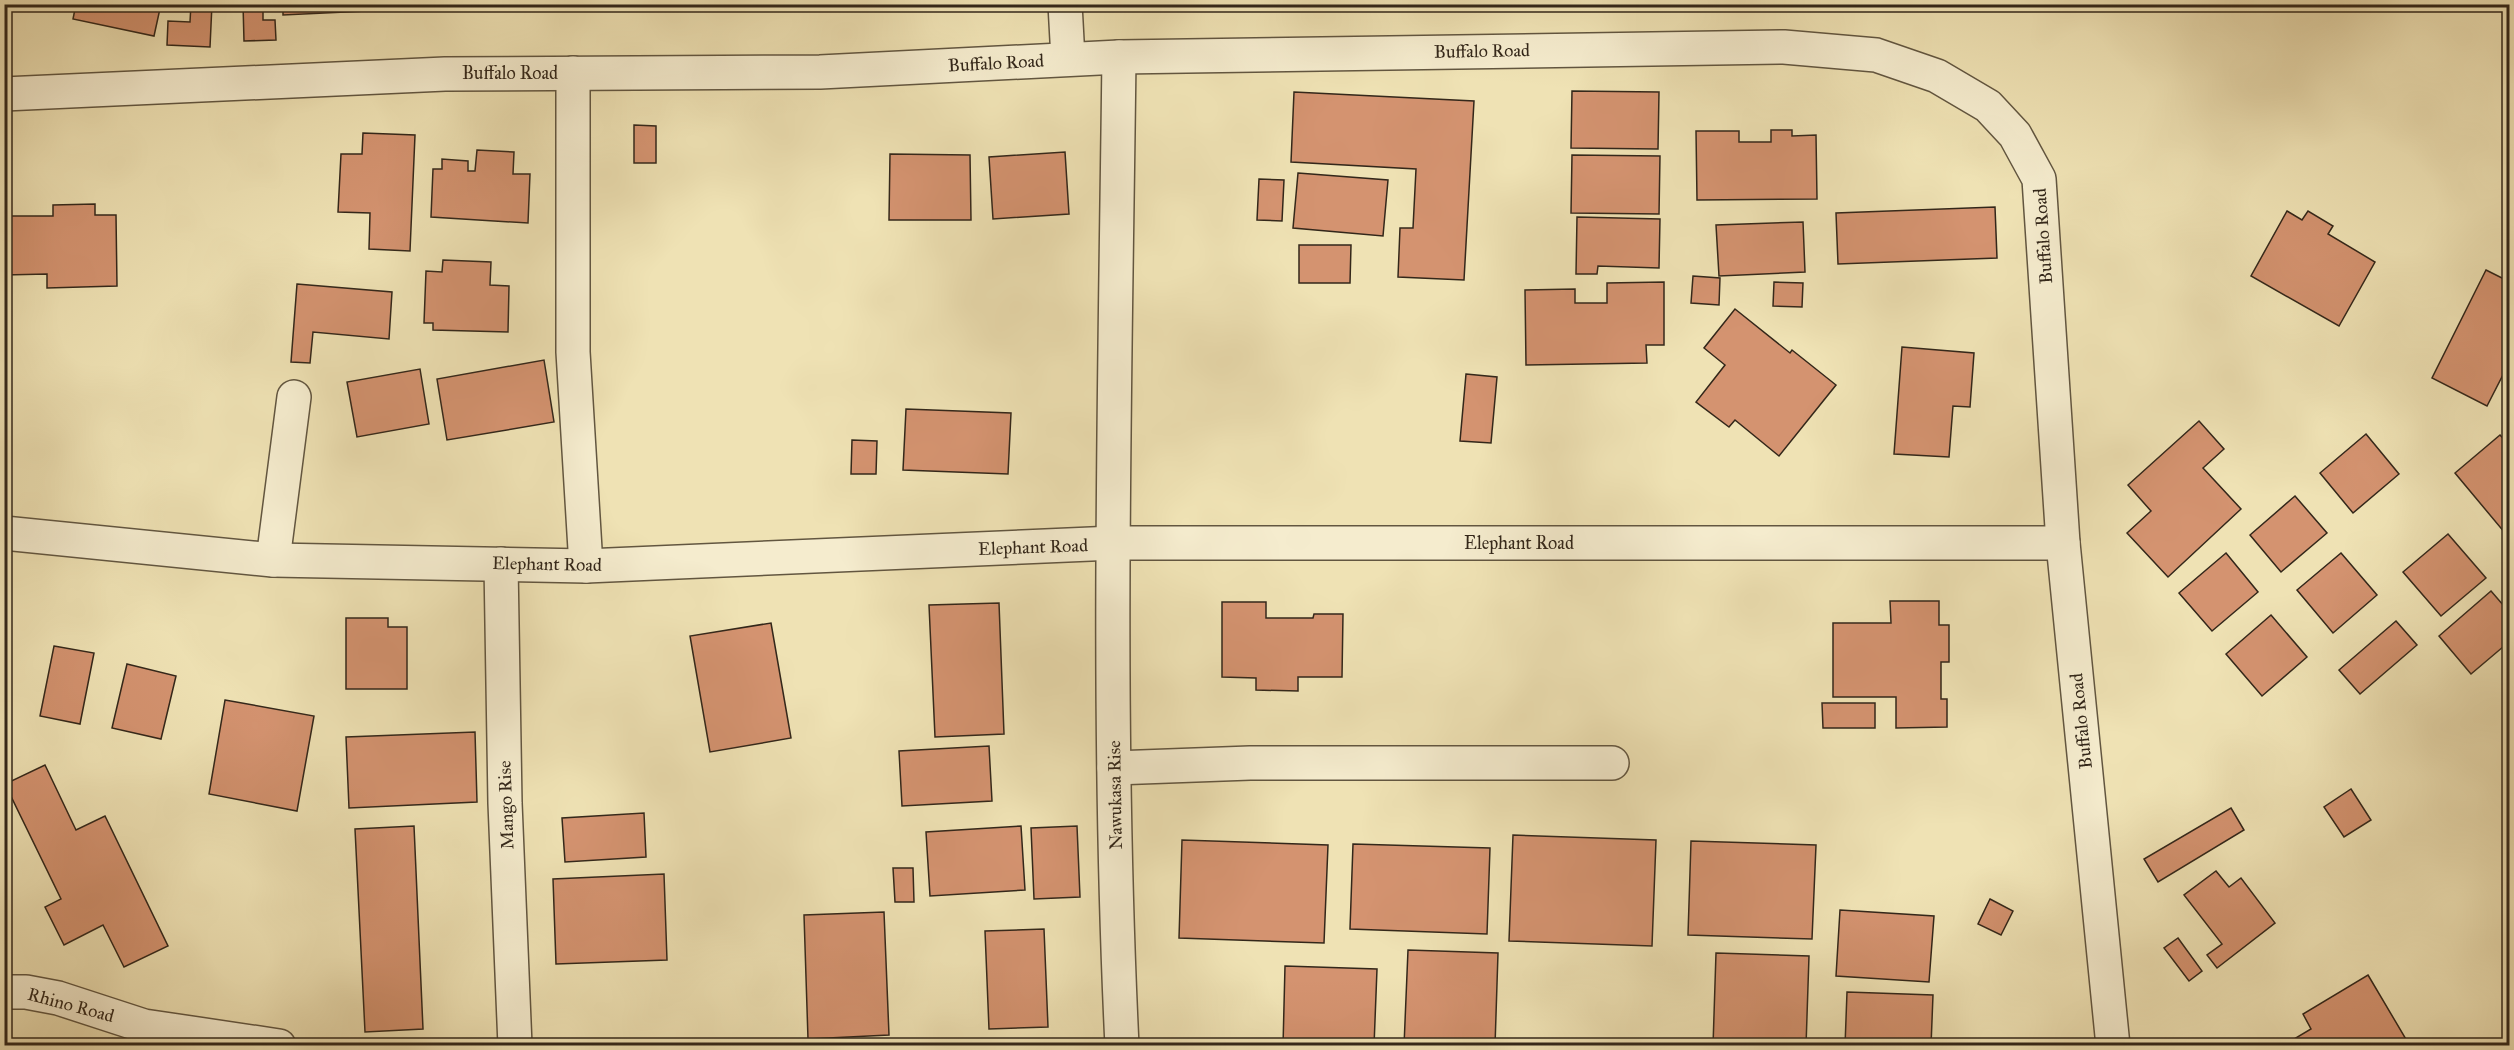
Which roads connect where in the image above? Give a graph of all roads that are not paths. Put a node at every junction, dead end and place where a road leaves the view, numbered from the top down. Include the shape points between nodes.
1 (1065, 4) edge
2 (1119, 57) junction
3 (1068, 59) junction
4 (573, 73) junction
5 (4, 94) edge
6 (294, 397) dead end
7 (4, 533) edge
8 (1114, 543) junction
9 (2063, 543) junction
10 (273, 560) junction
11 (501, 564) junction
12 (586, 566) junction
13 (1612, 763) dead end
14 (1114, 768) junction
15 (4, 992) edge
16 (279, 1046) edge
17 (515, 1046) edge
18 (1122, 1046) edge
19 (2113, 1046) edge

1 - 3 street
2 - 3 street, Buffalo Road
2 - 8 street, Nawukasa Rise
2 - 9 street, Buffalo Road via 1784,47 1876,55 1937,76 1988,106 2015,135 2039,179
3 - 4 street, Buffalo Road via 820,72
4 - 5 street, Buffalo Road via 445,74
4 - 12 street via 573,352
6 - 10 street
7 - 10 street, Elephant Road
8 - 9 street, Elephant Road
8 - 12 street, Elephant Road
8 - 14 street, Nawukasa Rise
9 - 19 street, Buffalo Road
10 - 11 street, Elephant Road
11 - 12 street, Elephant Road
11 - 17 street, Mango Rise
13 - 14 street via 1250,763
14 - 18 street, Nawukasa Rise
15 - 16 street, Rhino Road via 58,998 144,1026

